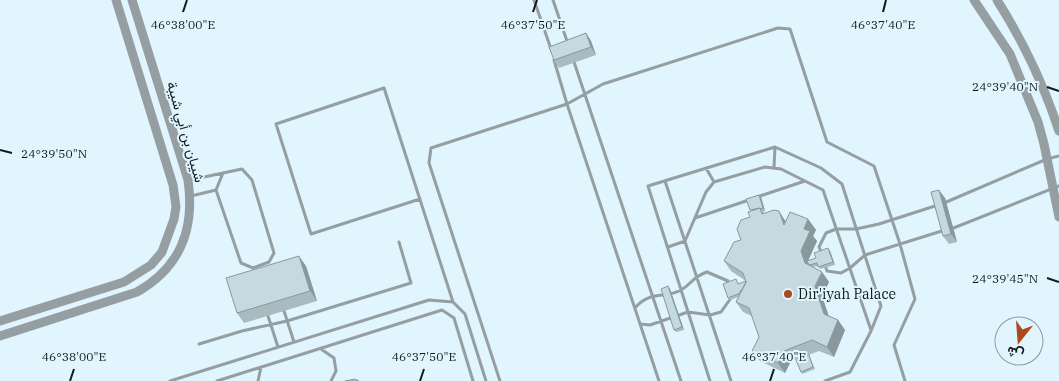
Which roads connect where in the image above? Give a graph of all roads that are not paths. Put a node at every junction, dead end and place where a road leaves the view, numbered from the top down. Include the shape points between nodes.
1 (116, 0) edge
2 (132, 0) edge
3 (534, 0) edge
4 (553, 0) edge
5 (974, 0) edge
6 (997, 0) edge
7 (569, 47) edge
8 (572, 56) edge
9 (584, 95) junction
10 (567, 104) junction
11 (1059, 131) edge
12 (775, 147) junction
13 (1059, 156) edge
14 (1047, 159) junction
15 (706, 168) junction
16 (774, 168) junction
17 (223, 173) junction
18 (188, 180) junction
19 (665, 181) junction
20 (805, 181) junction
21 (714, 182) junction
22 (1056, 186) edge
23 (216, 190) junction
24 (190, 196) junction
25 (420, 199) junction
26 (1059, 217) edge
27 (695, 218) junction
28 (892, 220) junction
29 (836, 229) junction
30 (856, 229) junction
31 (685, 241) junction
32 (399, 242) dead end
33 (900, 244) junction
34 (668, 247) junction
35 (865, 256) junction
36 (269, 262) junction
37 (253, 268) junction
38 (850, 268) junction
39 (271, 269) edge
40 (255, 274) edge
41 (697, 275) junction
42 (730, 287) edge
43 (681, 290) junction
44 (733, 294) edge
45 (652, 297) junction
46 (452, 302) junction
47 (635, 308) junction
48 (284, 311) dead end
49 (688, 312) junction
50 (710, 315) junction
51 (268, 316) dead end
52 (0, 321) edge
53 (287, 321) junction
54 (661, 321) junction
55 (640, 324) junction
56 (271, 325) junction
57 (871, 330) junction
58 (0, 336) edge
59 (294, 342) junction
60 (199, 344) dead end
61 (278, 347) junction
62 (320, 348) junction
63 (261, 367) junction
64 (170, 381) edge
65 (217, 381) edge
66 (258, 381) edge
67 (330, 381) edge
68 (473, 381) edge
69 (486, 381) edge
70 (500, 381) edge
71 (659, 381) edge
72 (681, 381) edge
73 (710, 381) edge
74 (731, 381) edge
75 (825, 381) edge
76 (905, 381) edge

1 - 52 street, شيبان بن أبي شيبة via 173,185 176,207 170,234 162,252 151,265 124,282
2 - 18 street, شيبان بن أبي شيبة
3 - 10 lane
4 - 7 lane
5 - 14 street via 1010,54 1038,122
6 - 11 street via 1037,74
8 - 9 lane
9 - 10 lane
9 - 28 lane via 603,84 778,28 790,30 827,142 874,166
9 - 45 lane
10 - 47 lane
10 - 70 lane via 431,148 428,163
12 - 15 lane
12 - 16 lane
12 - 30 lane via 821,168 842,184
13 - 14 lane
14 - 22 street
14 - 28 lane via 955,199
15 - 19 lane
15 - 21 lane
16 - 20 lane
16 - 21 lane via 765,167
17 - 18 lane
17 - 23 lane
17 - 36 lane via 242,169 252,180 274,252
18 - 24 street, شيبان بن أبي شيبة
19 - 31 lane
19 - 34 lane via 648,186
20 - 27 lane
20 - 29 lane via 823,190
21 - 27 lane
22 - 26 street
22 - 33 lane via 963,225
23 - 24 lane
23 - 37 lane via 242,263
24 - 58 street, شيبان بن أبي شيبة via 190,217 185,237 166,271 152,283 137,292
25 - 25 lane via 384,88 276,124 311,234
25 - 46 lane
27 - 31 lane
28 - 30 lane
28 - 33 lane
29 - 30 lane
29 - 38 lane
29 - 38 lane via 826,233 820,247 827,270 841,273
30 - 35 lane
31 - 34 lane
31 - 41 lane
32 - 53 lane via 411,283
33 - 35 lane
33 - 76 lane via 916,299 894,346
34 - 43 lane
35 - 38 lane
35 - 57 lane via 881,306
36 - 37 lane
36 - 39 lane
37 - 40 lane
38 - 57 lane
41 - 42 lane via 707,272 728,281
41 - 43 lane
41 - 50 lane
43 - 45 lane
43 - 49 lane
44 - 50 lane via 722,312
45 - 47 lane via 642,300
45 - 54 lane
46 - 59 lane via 429,300
46 - 69 lane via 465,314
47 - 55 lane
48 - 53 lane
49 - 50 lane
49 - 54 lane
49 - 73 lane
50 - 74 lane
51 - 56 lane
53 - 56 lane
53 - 59 lane
54 - 55 lane
54 - 72 lane
55 - 71 lane
56 - 60 lane
56 - 61 lane
57 - 75 lane via 850,372
59 - 61 lane
61 - 64 lane
62 - 63 lane
62 - 67 lane via 334,358 336,371
62 - 68 lane via 442,310 454,318
63 - 65 lane
63 - 66 lane

